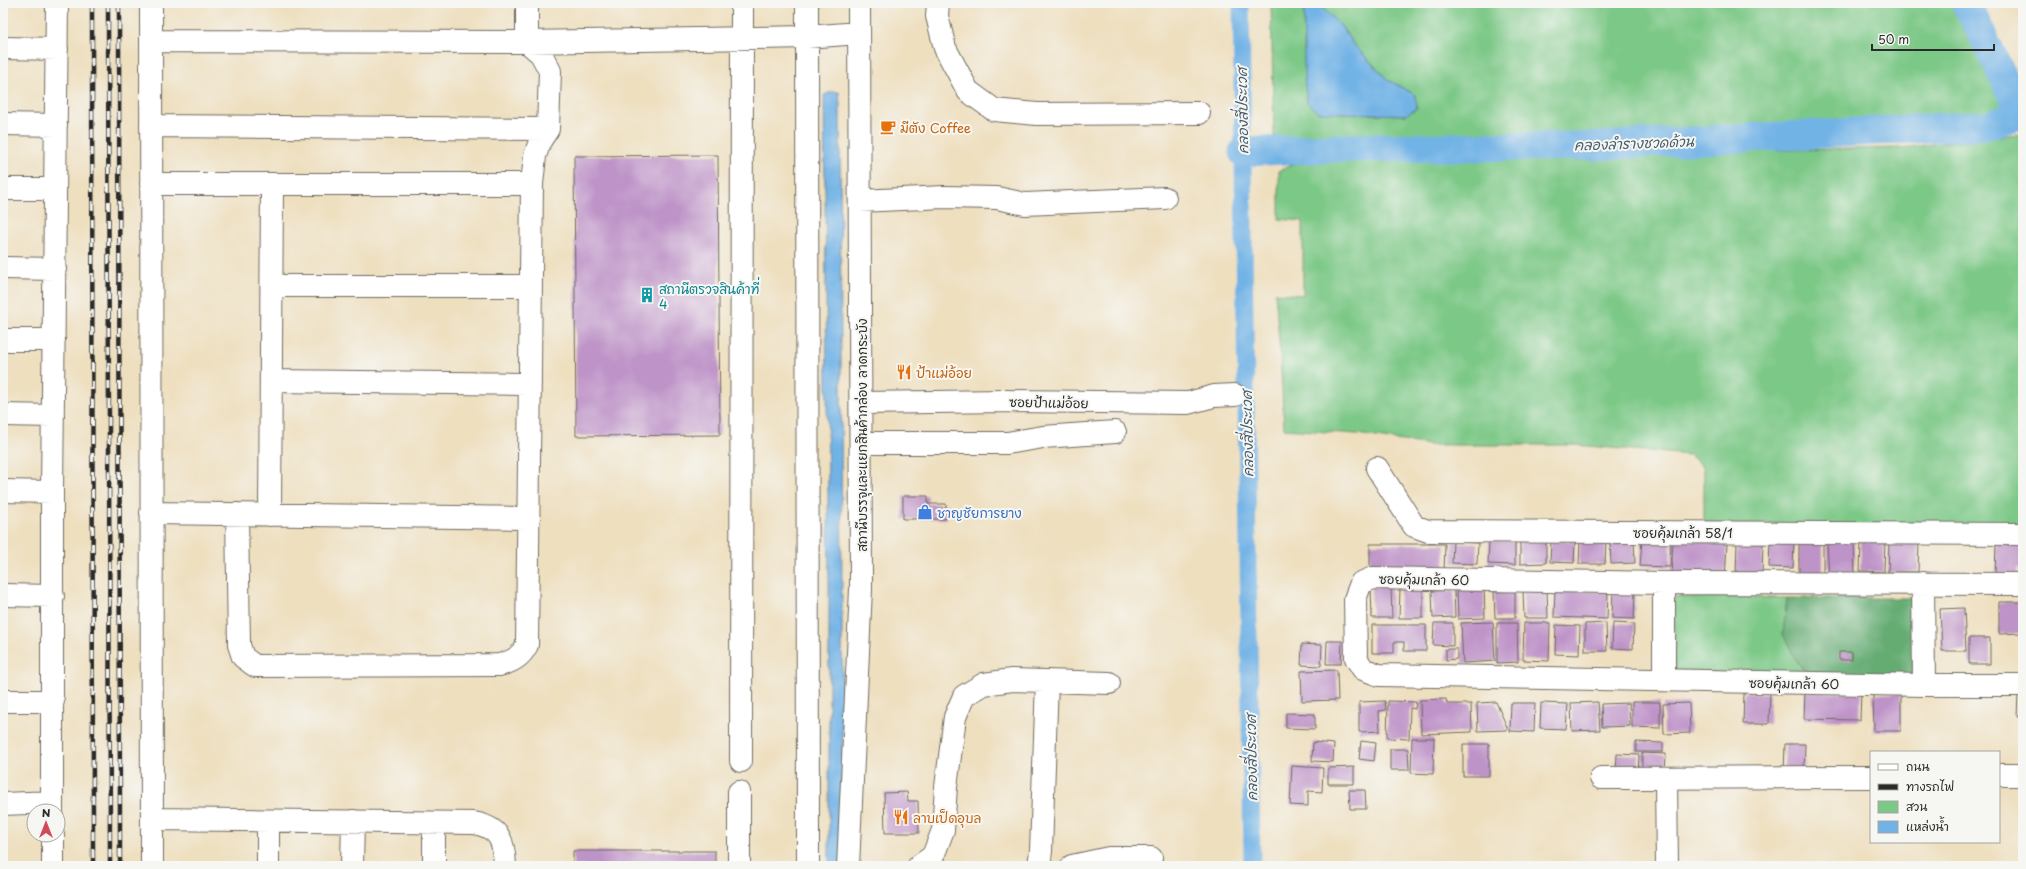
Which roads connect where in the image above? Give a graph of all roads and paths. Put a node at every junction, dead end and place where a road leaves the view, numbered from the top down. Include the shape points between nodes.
1 (57, 3) edge
2 (151, 3) edge
3 (528, 3) edge
4 (742, 3) edge
5 (807, 3) edge
6 (859, 3) edge
7 (938, 3) edge
8 (859, 33) junction
9 (742, 37) junction
10 (807, 37) junction
11 (151, 41) junction
12 (527, 42) junction
13 (3, 48) edge
14 (57, 49) junction
15 (1200, 113) dead end
16 (3, 124) edge
17 (56, 124) junction
18 (151, 126) junction
19 (548, 129) junction
20 (151, 184) junction
21 (272, 184) junction
22 (532, 184) junction
23 (3, 189) edge
24 (55, 189) junction
25 (1165, 198) dead end
26 (860, 201) junction
27 (3, 268) edge
28 (54, 269) junction
29 (272, 286) junction
30 (530, 286) junction
31 (3, 340) edge
32 (54, 340) junction
33 (271, 381) junction
34 (530, 384) junction
35 (1235, 395) dead end
36 (861, 403) junction
37 (3, 415) edge
38 (53, 416) junction
39 (1115, 432) dead end
40 (861, 443) junction
41 (1377, 468) dead end
42 (3, 491) edge
43 (52, 492) junction
44 (152, 513) junction
45 (237, 514) junction
46 (270, 515) junction
47 (529, 518) junction
48 (2023, 534) edge
49 (1664, 583) junction
50 (1923, 583) junction
51 (2023, 584) edge
52 (3, 595) edge
53 (54, 596) junction
54 (1664, 680) junction
55 (1047, 681) junction
56 (1109, 683) dead end
57 (1924, 685) junction
58 (2023, 685) edge
59 (3, 701) edge
60 (53, 701) junction
61 (741, 760) dead end
62 (2000, 775) edge
63 (2023, 775) edge
64 (1870, 777) edge
65 (1601, 778) dead end
66 (1666, 778) junction
67 (739, 792) dead end
68 (52, 803) edge
69 (3, 804) edge
70 (26, 805) edge
71 (152, 819) junction
72 (268, 821) junction
73 (353, 821) junction
74 (434, 822) junction
75 (53, 843) edge
76 (1151, 858) dead end
77 (53, 866) edge
78 (152, 866) edge
79 (268, 866) edge
80 (352, 866) edge
81 (434, 866) edge
82 (505, 866) edge
83 (739, 866) edge
84 (808, 866) edge
85 (848, 866) edge
86 (921, 866) edge
87 (1039, 866) edge
88 (1072, 866) edge
89 (1667, 866) edge

1 - 14 street
2 - 11 street
3 - 12 street
4 - 9 street
5 - 10 street
6 - 8 street, สถานีบรรจุและแยกสินค้ากล่อง ลาดกระบัง
7 - 15 street via 937,16 945,48 968,91 994,110 1037,114
8 - 10 street
8 - 26 street, สถานีบรรจุและแยกสินค้ากล่อง ลาดกระบัง
9 - 10 street
9 - 12 street
9 - 61 street
10 - 84 street
11 - 12 street
11 - 18 street
12 - 19 street via 541,54 550,71
13 - 14 street
14 - 17 street
16 - 17 street
17 - 24 street
18 - 19 street
18 - 20 street
19 - 22 street via 534,156
20 - 21 street
20 - 44 street
21 - 22 street
21 - 29 street
22 - 30 street
23 - 24 street
24 - 28 street
25 - 26 street via 1025,204 997,198 944,197
26 - 36 street, สถานีบรรจุและแยกสินค้ากล่อง ลาดกระบัง
27 - 28 street
28 - 32 street
29 - 30 street
29 - 33 street
30 - 34 street
31 - 32 street
32 - 38 street
33 - 34 street
33 - 46 street
34 - 47 street
35 - 36 street, ซอยป้าแม่อ้อย via 1214,396 1188,403
36 - 40 street, สถานีบรรจุและแยกสินค้ากล่อง ลาดกระบัง
37 - 38 street
38 - 43 street
39 - 40 street via 1043,437 1007,443
40 - 85 street, สถานีบรรจุและแยกสินค้ากล่อง ลาดกระบัง via 861,589
41 - 48 street, ซอยคุ้มเกล้า 58/1 via 1414,526 1428,531
42 - 43 street
43 - 53 street
44 - 45 street
44 - 71 street
45 - 46 street
45 - 47 street via 239,645 243,657 255,666 500,665 512,661 527,645
46 - 47 street
49 - 50 street, ซอยคุ้มเกล้า 60
49 - 54 street
49 - 54 street, ซอยคุ้มเกล้า 60 via 1373,578 1361,584 1355,599 1356,658 1363,669 1379,675
50 - 51 street, ซอยคุ้มเกล้า 60
50 - 57 street
52 - 53 street
53 - 60 street
54 - 57 street, ซอยคุ้มเกล้า 60
55 - 56 street
55 - 86 street via 1012,680 984,684 964,696 955,717 943,830 933,856
55 - 87 street
57 - 58 street, ซอยคุ้มเกล้า 60
59 - 60 street
60 - 68 street
62 - 63 street
64 - 66 street
65 - 66 street
66 - 89 street
67 - 83 street
69 - 70 street
71 - 72 street
71 - 78 street
72 - 73 street
72 - 79 street
73 - 74 street
73 - 80 street
74 - 81 street
74 - 82 street via 474,823 492,829 503,844
75 - 77 street
76 - 88 street via 1109,858

